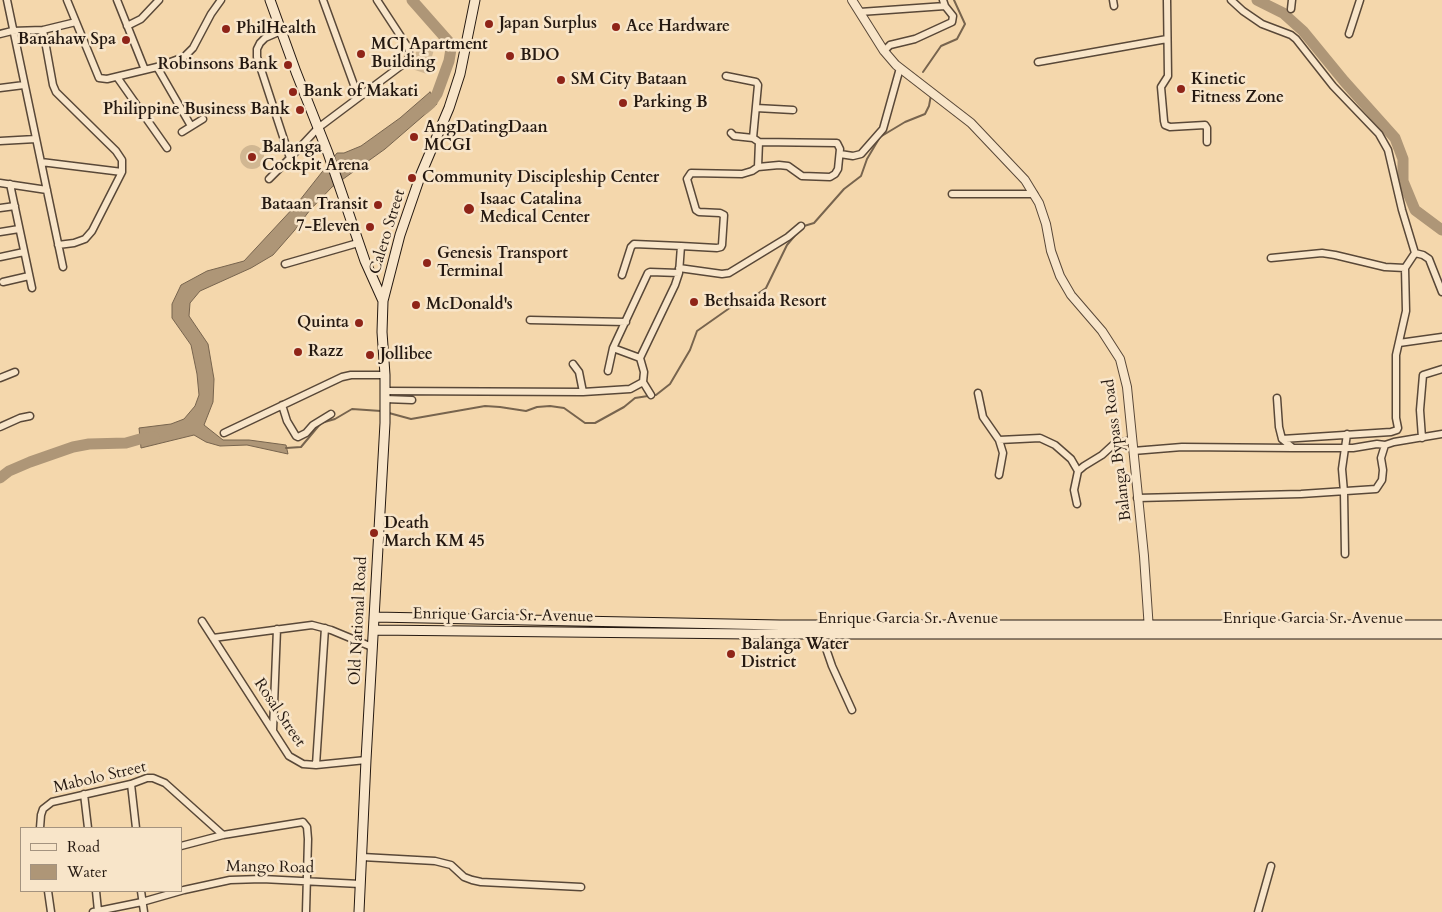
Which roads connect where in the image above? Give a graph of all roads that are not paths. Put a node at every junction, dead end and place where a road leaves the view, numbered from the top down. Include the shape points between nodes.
1 (7, 0) edge
2 (67, 0) edge
3 (117, 0) edge
4 (159, 0) edge
5 (221, 0) edge
6 (270, 0) edge
7 (323, 0) edge
8 (377, 0) edge
9 (475, 0) edge
10 (852, 0) edge
11 (1167, 0) edge
12 (1231, 0) edge
13 (1292, 0) edge
14 (1360, 0) edge
15 (944, 3) edge
16 (1291, 9) dead end
17 (860, 12) junction
18 (76, 22) junction
19 (127, 26) junction
20 (43, 30) junction
21 (12, 31) junction
22 (281, 31) junction
23 (0, 34) edge
24 (1349, 34) dead end
25 (1167, 39) junction
26 (884, 51) junction
27 (1038, 62) dead end
28 (157, 67) junction
29 (900, 68) junction
30 (145, 70) junction
31 (726, 76) dead end
32 (117, 77) junction
33 (24, 85) junction
34 (0, 88) edge
35 (358, 96) junction
36 (756, 108) junction
37 (793, 110) dead end
38 (204, 119) dead end
39 (191, 126) junction
40 (318, 128) junction
41 (182, 132) dead end
42 (731, 133) dead end
43 (36, 139) junction
44 (756, 140) junction
45 (0, 142) edge
46 (1207, 142) dead end
47 (167, 148) dead end
48 (840, 154) junction
49 (290, 158) junction
50 (41, 162) junction
51 (758, 167) junction
52 (122, 172) junction
53 (269, 178) dead end
54 (0, 183) edge
55 (10, 184) junction
56 (47, 190) junction
57 (952, 194) dead end
58 (1034, 194) junction
59 (14, 206) junction
60 (0, 208) edge
61 (801, 226) dead end
62 (19, 229) junction
63 (0, 232) edge
64 (358, 243) junction
65 (58, 245) junction
66 (681, 246) junction
67 (24, 252) junction
68 (1415, 253) junction
69 (0, 257) edge
70 (1271, 258) dead end
71 (285, 264) dead end
72 (63, 267) dead end
73 (1406, 268) junction
74 (679, 270) junction
75 (622, 275) dead end
76 (29, 276) junction
77 (3, 282) dead end
78 (32, 288) dead end
79 (1442, 292) edge
80 (383, 301) junction
81 (530, 320) dead end
82 (626, 322) junction
83 (1442, 337) edge
84 (1399, 343) junction
85 (613, 348) junction
86 (640, 358) junction
87 (573, 364) dead end
88 (1442, 369) edge
89 (608, 371) dead end
90 (14, 372) dead end
91 (385, 375) junction
92 (0, 378) edge
93 (643, 382) junction
94 (583, 392) junction
95 (978, 393) dead end
96 (651, 395) dead end
97 (1277, 398) dead end
98 (412, 400) dead end
99 (385, 403) junction
100 (282, 405) junction
101 (331, 414) dead end
102 (30, 416) dead end
103 (0, 427) edge
104 (224, 433) dead end
105 (1347, 434) junction
106 (1442, 434) edge
107 (1422, 438) junction
108 (1282, 439) junction
109 (1000, 440) junction
110 (1132, 440) junction
111 (1385, 445) junction
112 (1293, 448) junction
113 (1344, 448) junction
114 (1133, 452) junction
115 (1078, 471) junction
116 (999, 475) dead end
117 (1344, 492) junction
118 (1137, 498) junction
119 (1077, 504) dead end
120 (1345, 554) dead end
121 (374, 617) junction
122 (202, 621) dead end
123 (1149, 625) junction
124 (1442, 625) edge
125 (325, 628) junction
126 (277, 629) junction
127 (780, 629) junction
128 (374, 630) junction
129 (1408, 630) junction
130 (821, 634) junction
131 (1442, 634) edge
132 (1149, 635) junction
133 (214, 638) junction
134 (372, 647) junction
135 (852, 710) dead end
136 (273, 730) junction
137 (366, 760) junction
138 (316, 765) junction
139 (131, 784) junction
140 (84, 794) junction
141 (40, 827) edge
142 (88, 827) edge
143 (136, 827) edge
144 (223, 835) junction
145 (182, 846) edge
146 (362, 857) junction
147 (1271, 866) dead end
148 (307, 882) junction
149 (360, 884) junction
150 (581, 886) dead end
151 (182, 891) edge
152 (48, 892) edge
153 (96, 892) edge
154 (142, 892) edge
155 (177, 892) edge
156 (142, 902) junction
157 (96, 911) edge
158 (51, 912) edge
159 (144, 912) edge
160 (306, 912) edge
161 (359, 912) edge
162 (1258, 912) edge

1 - 21 street
2 - 18 street
3 - 19 street
4 - 19 street via 140,19
5 - 28 street via 193,48 184,56
6 - 22 main road
7 - 35 street
8 - 35 street via 409,49 409,57
9 - 80 main road, Calero Street via 460,74 403,227
10 - 17 street, Balanga Bypass Road
11 - 25 street
12 - 68 street via 1262,24 1296,39 1332,86 1378,134 1388,150
13 - 16 street
14 - 24 street
15 - 17 street
15 - 26 street via 953,16 952,22 890,45
17 - 26 street, Balanga Bypass Road
18 - 20 street
18 - 32 street via 99,78
19 - 30 street
20 - 21 street
20 - 52 street via 56,92 116,151 122,160
21 - 23 street
21 - 33 street
22 - 40 main road
22 - 49 street via 260,43 257,57
25 - 27 street
25 - 46 street via 1168,76 1161,87 1165,125 1205,125
26 - 29 street, Balanga Bypass Road
28 - 30 street
28 - 39 street
29 - 48 street via 883,129 861,154
29 - 58 street, Balanga Bypass Road via 971,123 1025,180
30 - 32 street
31 - 36 street via 756,82
32 - 47 street
33 - 34 street
33 - 43 street
35 - 40 street
36 - 37 street
36 - 44 street
38 - 39 street
39 - 41 street
40 - 49 street
40 - 64 main road
42 - 44 street
43 - 45 street
43 - 50 street
44 - 48 street via 834,143 839,145
44 - 51 street
48 - 51 street via 838,169 830,177 802,176 788,166
49 - 53 street
50 - 52 street
50 - 56 street
51 - 66 street via 742,174 691,173 687,179 696,210 724,215 722,244 717,248
52 - 65 street via 85,239
54 - 55 street
55 - 56 street
55 - 59 street
56 - 65 street
57 - 58 street
58 - 110 street, Balanga Bypass Road via 1060,276 1120,359 1127,387
59 - 60 street
59 - 62 street
61 - 74 street via 729,273
62 - 63 street
62 - 67 street
64 - 71 street
64 - 80 main road
65 - 72 street
66 - 74 street
66 - 75 street via 634,244 630,247
67 - 69 street
67 - 76 street
68 - 73 street
68 - 79 street via 1429,259
70 - 73 street via 1322,254
73 - 84 street via 1406,312
74 - 82 street via 648,273
74 - 86 street
76 - 77 street
76 - 78 street
80 - 91 main road, Old National Road
81 - 82 street
82 - 85 street
83 - 84 street
84 - 105 street via 1396,355 1398,428 1391,432
85 - 86 street
85 - 89 street
86 - 93 street
87 - 94 street via 579,372
88 - 107 street via 1423,375
90 - 92 street
91 - 99 main road, Old National Road
91 - 100 street via 342,377
93 - 94 street via 630,389
93 - 96 street
94 - 99 street
95 - 109 street via 983,417
97 - 108 street
98 - 99 street
99 - 121 main road, Old National Road
100 - 101 street via 296,436 306,433
100 - 104 street
102 - 103 street
105 - 108 street
105 - 113 street
106 - 107 street
107 - 111 street
108 - 112 street
109 - 115 street via 1040,438 1071,458
109 - 116 street via 1003,452
110 - 114 street, Balanga Bypass Road
110 - 115 street via 1114,444
111 - 113 street
111 - 117 street via 1381,458 1382,480 1376,489
112 - 113 street
112 - 114 street via 1182,448
113 - 117 street
114 - 118 street, Balanga Bypass Road
115 - 119 street via 1074,490
117 - 118 street
117 - 120 street
118 - 123 street, Balanga Bypass Road
121 - 127 main road, Enrique Garcia Sr. Avenue
121 - 128 main road, Old National Road
122 - 133 street, Rosal Street
123 - 127 main road, Enrique Garcia Sr. Avenue
123 - 129 main road, Enrique Garcia Sr. Avenue
123 - 132 street, Balanga Bypass Road
124 - 129 main road, Enrique Garcia Sr. Avenue
125 - 126 street via 305,625
125 - 134 street
125 - 138 street
126 - 133 street
126 - 136 street
127 - 128 main road, Enrique Garcia Sr. Avenue
127 - 130 main road, Enrique Garcia Sr. Avenue
128 - 134 main road, Old National Road
129 - 131 main road, Enrique Garcia Sr. Avenue
129 - 132 main road, Enrique Garcia Sr. Avenue
130 - 132 main road, Enrique Garcia Sr. Avenue
130 - 135 street
133 - 136 street, Rosal Street
134 - 137 main road, Old National Road
136 - 138 street, Rosal Street via 289,756 303,764
137 - 138 street, Rosal Street
137 - 146 main road, Old National Road
139 - 140 street, Mabolo Street
139 - 143 street
139 - 144 street, Mabolo Street via 147,778 165,783
140 - 141 street, Mabolo Street via 46,806
140 - 142 street
144 - 145 street
144 - 148 street via 303,822 308,839
146 - 149 main road, Old National Road
146 - 150 street via 435,861 451,865 464,876 481,882
147 - 162 street
148 - 149 street, Mango Road
148 - 151 street, Mango Road via 230,880
148 - 160 street
149 - 161 main road, Old National Road
152 - 158 street
153 - 157 street
154 - 156 street
155 - 156 street, Mango Road
156 - 157 street, Mango Road
156 - 159 street

